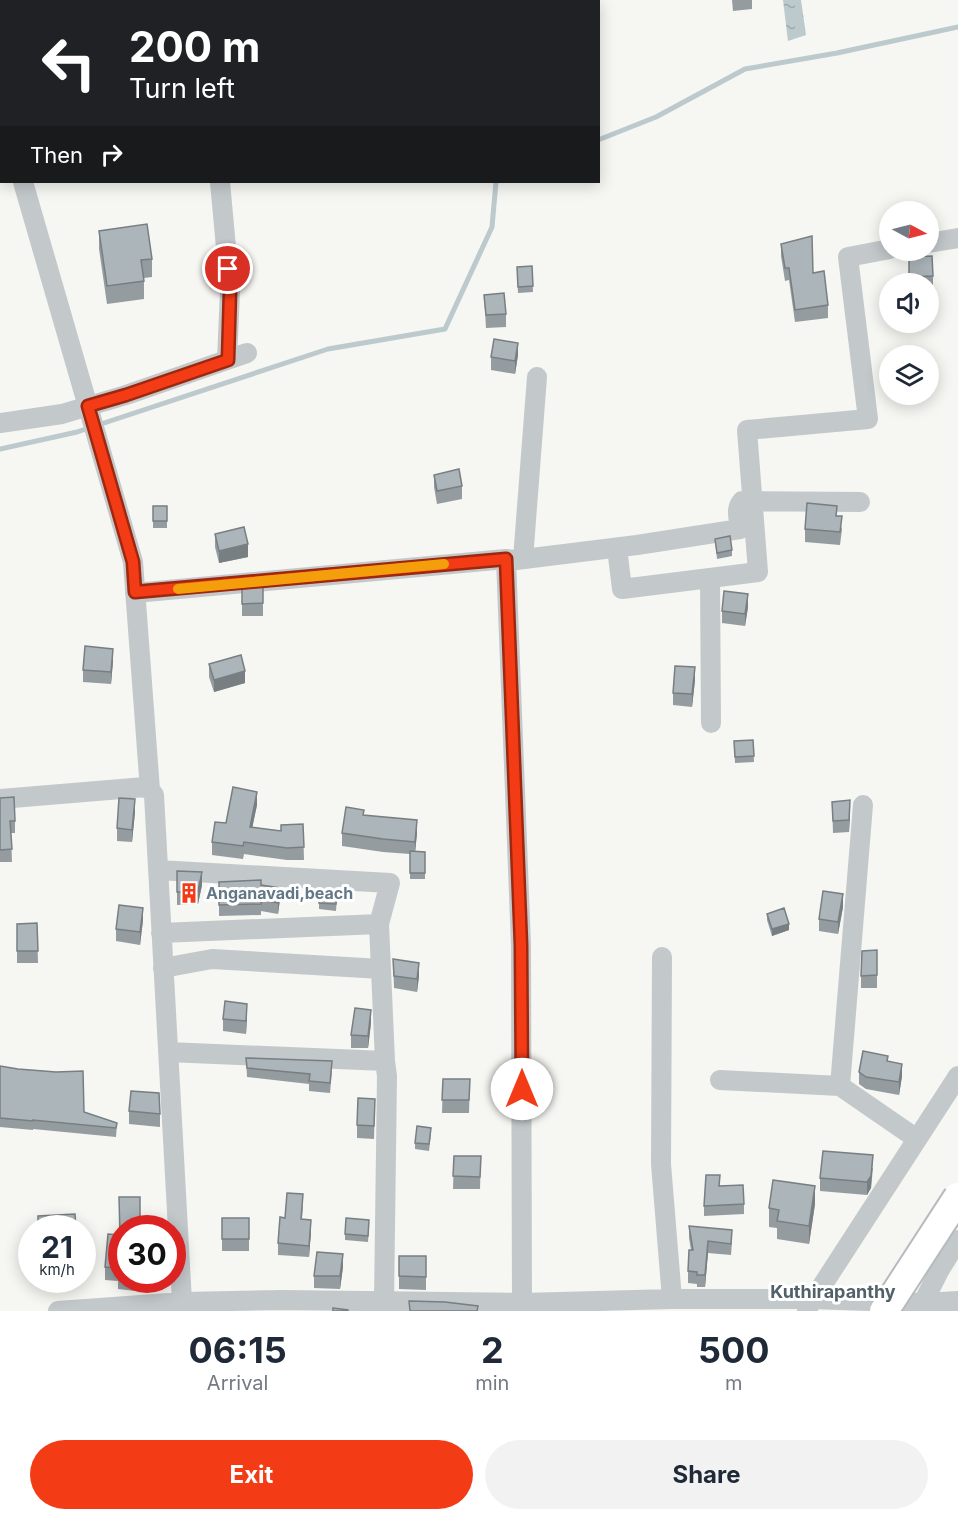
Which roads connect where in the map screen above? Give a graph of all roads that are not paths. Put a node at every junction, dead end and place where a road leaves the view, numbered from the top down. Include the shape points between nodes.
1 (23, 183) edge
2 (220, 183) edge
3 (958, 238) edge
4 (939, 241) edge
5 (879, 251) edge
6 (247, 353) dead end
7 (228, 360) junction
8 (537, 377) dead end
9 (88, 406) junction
10 (0, 423) edge
11 (753, 501) junction
12 (860, 502) dead end
13 (617, 548) junction
14 (515, 559) junction
15 (710, 578) junction
16 (135, 592) junction
17 (711, 723) dead end
18 (150, 790) junction
19 (0, 799) edge
20 (862, 805) dead end
21 (158, 870) junction
22 (379, 924) junction
23 (161, 933) junction
24 (662, 957) dead end
25 (163, 968) junction
26 (381, 969) junction
27 (168, 1052) junction
28 (385, 1060) junction
29 (958, 1076) edge
30 (720, 1080) dead end
31 (840, 1086) junction
32 (917, 1139) junction
33 (958, 1197) edge
34 (958, 1240) edge
35 (672, 1299) junction
36 (384, 1301) junction
37 (958, 1301) edge
38 (182, 1302) junction
39 (522, 1303) junction
40 (809, 1305) edge
41 (318, 1306) edge
42 (921, 1307) edge
43 (58, 1311) edge
44 (884, 1311) edge

1 - 9 street
2 - 7 street via 230,291
3 - 4 street
5 - 11 street via 848,257 868,419 747,430
6 - 7 street
7 - 9 street
8 - 14 street
9 - 10 street
9 - 16 street via 133,562
11 - 12 street
11 - 13 street via 739,504 740,529
11 - 15 street via 758,573
13 - 14 street
13 - 15 street via 622,590
14 - 16 street
14 - 39 street
15 - 17 street
16 - 18 street
18 - 19 street via 145,787
18 - 21 street via 154,795
20 - 31 street
21 - 22 street via 390,883
21 - 23 street
22 - 23 street
22 - 26 street
23 - 25 street
24 - 35 street via 661,1164
25 - 26 street via 212,959
25 - 27 street
26 - 28 street
27 - 28 street
27 - 38 street
28 - 36 street
29 - 32 street
30 - 31 street
31 - 32 street
32 - 40 street
33 - 44 highway, bridge
34 - 42 street
35 - 39 street
35 - 40 street
36 - 39 street
36 - 41 street
37 - 42 street
38 - 41 street
38 - 43 street
40 - 42 street

